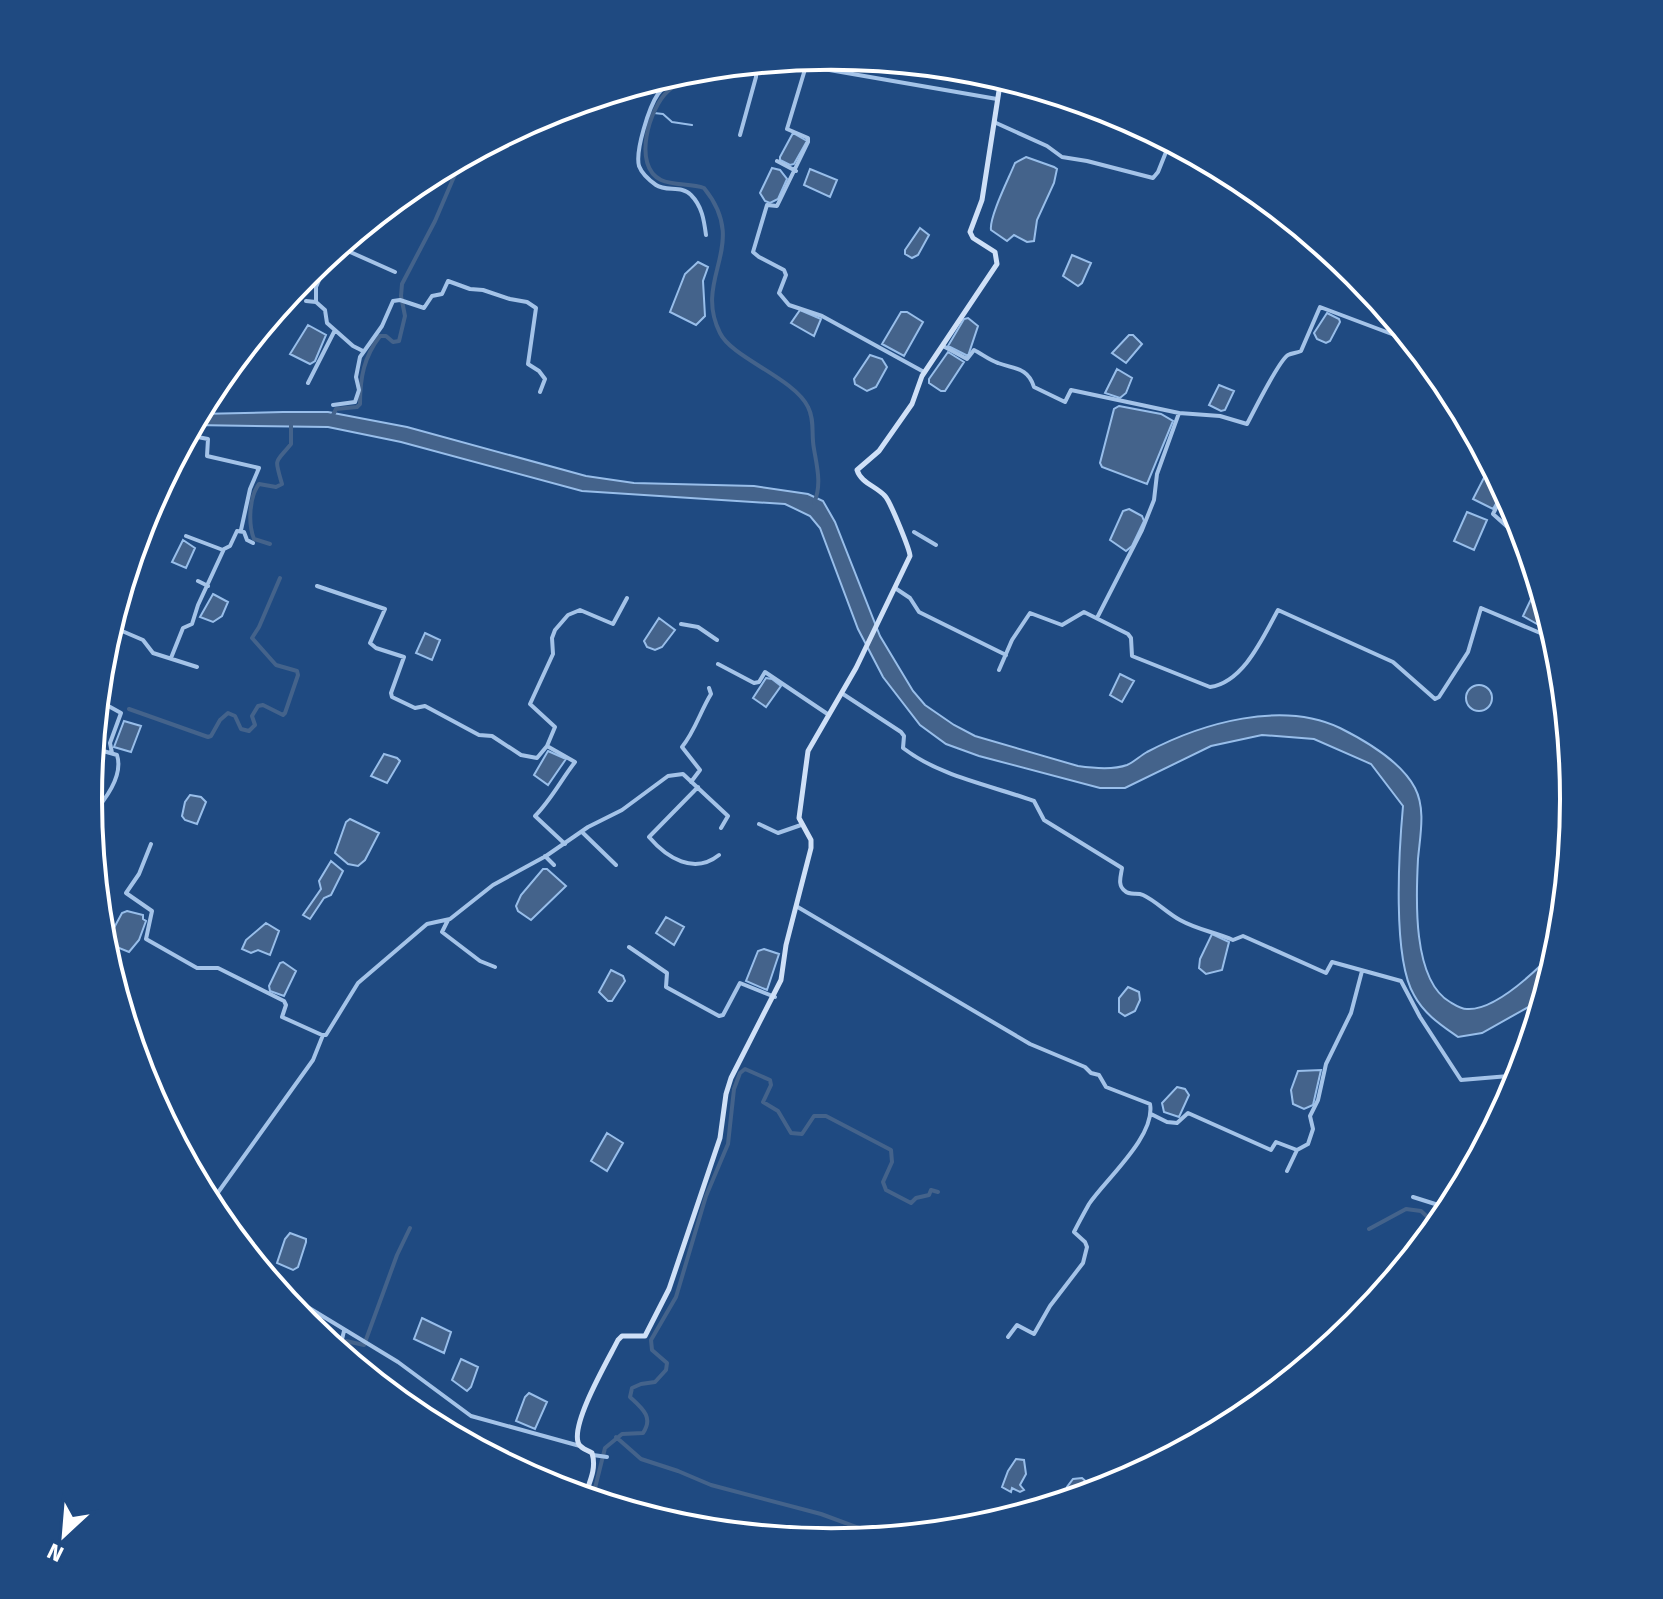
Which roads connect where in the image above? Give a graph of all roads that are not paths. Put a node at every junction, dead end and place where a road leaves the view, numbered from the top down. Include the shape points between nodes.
1 (830, 70) edge
2 (804, 71) edge
3 (756, 74) edge
4 (662, 90) edge
5 (999, 90) edge
6 (997, 99) junction
7 (994, 122) junction
8 (740, 135) dead end
9 (1166, 152) edge
10 (777, 161) dead end
11 (796, 171) junction
12 (706, 235) dead end
13 (350, 252) edge
14 (395, 272) dead end
15 (318, 282) edge
16 (306, 301) dead end
17 (316, 302) junction
18 (335, 330) junction
19 (1393, 334) edge
20 (943, 346) junction
21 (363, 351) junction
22 (924, 372) junction
23 (308, 383) dead end
24 (540, 392) dead end
25 (333, 405) dead end
26 (1179, 413) junction
27 (199, 437) edge
28 (1498, 504) edge
29 (1508, 527) edge
30 (241, 531) junction
31 (914, 532) dead end
32 (186, 536) dead end
33 (253, 543) dead end
34 (936, 545) dead end
35 (223, 550) junction
36 (198, 581) dead end
37 (208, 586) junction
38 (317, 586) dead end
39 (895, 588) junction
40 (627, 598) dead end
41 (1097, 618) junction
42 (681, 624) dead end
43 (122, 631) edge
44 (1541, 633) edge
45 (717, 640) dead end
46 (1006, 655) junction
47 (171, 658) junction
48 (718, 664) dead end
49 (197, 667) dead end
50 (999, 670) dead end
51 (709, 688) dead end
52 (843, 694) junction
53 (108, 706) edge
54 (829, 715) junction
55 (547, 746) junction
56 (104, 751) edge
57 (112, 753) junction
58 (691, 782) junction
59 (698, 787) junction
60 (102, 801) edge
61 (759, 824) dead end
62 (801, 825) junction
63 (721, 828) dead end
64 (582, 832) junction
65 (151, 844) dead end
66 (565, 844) junction
67 (719, 855) dead end
68 (545, 856) junction
69 (554, 865) dead end
70 (616, 865) dead end
71 (796, 906) junction
72 (448, 920) junction
73 (629, 947) dead end
74 (495, 967) dead end
75 (1362, 971) junction
76 (775, 997) junction
77 (323, 1035) junction
78 (1506, 1076) edge
79 (1151, 1114) junction
80 (1297, 1150) junction
81 (1287, 1171) dead end
82 (218, 1193) edge
83 (1413, 1197) dead end
84 (1438, 1205) edge
85 (306, 1304) edge
86 (344, 1331) junction
87 (1008, 1337) dead end
88 (342, 1339) edge
89 (580, 1446) junction
90 (596, 1455) junction
91 (607, 1457) dead end
92 (588, 1487) edge

1 - 6 street
2 - 11 street via 787,129 808,138
3 - 8 street
4 - 12 street via 646,122 638,161 659,187 691,195 702,211
5 - 6 main road
6 - 7 main road
7 - 9 street via 1062,157 1153,178
7 - 20 main road via 982,200 970,232 995,252 997,264
10 - 11 street
11 - 22 street via 777,206 767,205 753,248 784,270 781,298
13 - 14 street
15 - 17 street
16 - 17 street
17 - 18 street
18 - 21 street
18 - 23 street
19 - 26 street via 1320,307 1301,351 1279,365 1247,424
20 - 22 main road
20 - 26 street via 967,359 974,350 1011,365 1031,377 1034,387 1065,402 1071,390
21 - 24 street via 393,301 424,308 432,296 442,294 448,281 533,305 538,311 528,364 545,379
21 - 25 street via 357,368 358,397
22 - 39 main road via 912,404 857,472 888,499 909,547
26 - 41 street via 1142,530
27 - 30 street via 208,439 207,456 259,468
28 - 29 street via 1493,514
30 - 33 street
30 - 35 street
31 - 34 street
32 - 35 street
35 - 37 street
36 - 37 street
37 - 47 street
38 - 55 street via 385,609 370,643 404,657 392,697 413,707 425,706 526,757 537,758
39 - 46 street via 919,612
39 - 52 main road
40 - 55 street via 613,624 580,610 555,630 553,654 530,704 555,727
41 - 44 street via 1128,634 1132,656 1210,687 1242,668 1278,610 1393,662 1435,699 1468,652 1481,608
41 - 46 street via 1084,612 1062,625 1030,613
42 - 45 street via 698,627
43 - 47 street via 143,640 153,653
46 - 50 street
47 - 49 street
48 - 54 street via 754,683 765,672
51 - 58 street via 711,694 682,747 700,770
52 - 54 main road
52 - 75 street via 901,732 903,748 920,758 960,778 1034,801 1044,820 1122,868 1123,891 1140,893 1193,927 1233,940 1243,936 1326,973 1332,962
53 - 57 street via 121,713
54 - 62 main road via 808,751
55 - 66 street via 575,762 535,816
56 - 57 street
57 - 60 street via 119,758 117,774
58 - 59 street
58 - 64 street via 679,772 668,776
59 - 63 street via 728,816
59 - 67 street via 649,837 678,861 702,863
61 - 62 street via 778,833
62 - 71 main road via 811,848
64 - 66 street
64 - 70 street
65 - 77 street via 126,893 152,911 146,939 197,968 218,968 284,1001 282,1017
66 - 68 street
68 - 69 street
68 - 72 street via 493,885
71 - 76 main road
71 - 79 street via 1030,1044 1099,1075 1106,1087 1150,1104
72 - 74 street via 442,932
72 - 77 street via 427,924 366,974
73 - 76 street via 667,973 666,987 717,1015 723,1015 740,983
75 - 78 street via 1404,983 1461,1080
75 - 80 street via 1310,1116 1311,1142
76 - 89 main road via 729,1083 720,1138 669,1289 646,1334 618,1340 584,1408
77 - 82 street via 313,1060
79 - 80 street via 1177,1123 1188,1113 1271,1150 1278,1142
79 - 87 street via 1074,1232 1087,1247 1079,1271 1034,1334 1017,1325
80 - 81 street
83 - 84 street
85 - 86 street
86 - 88 street
86 - 89 street via 398,1362 471,1416
89 - 90 main road
90 - 91 street
90 - 92 main road

